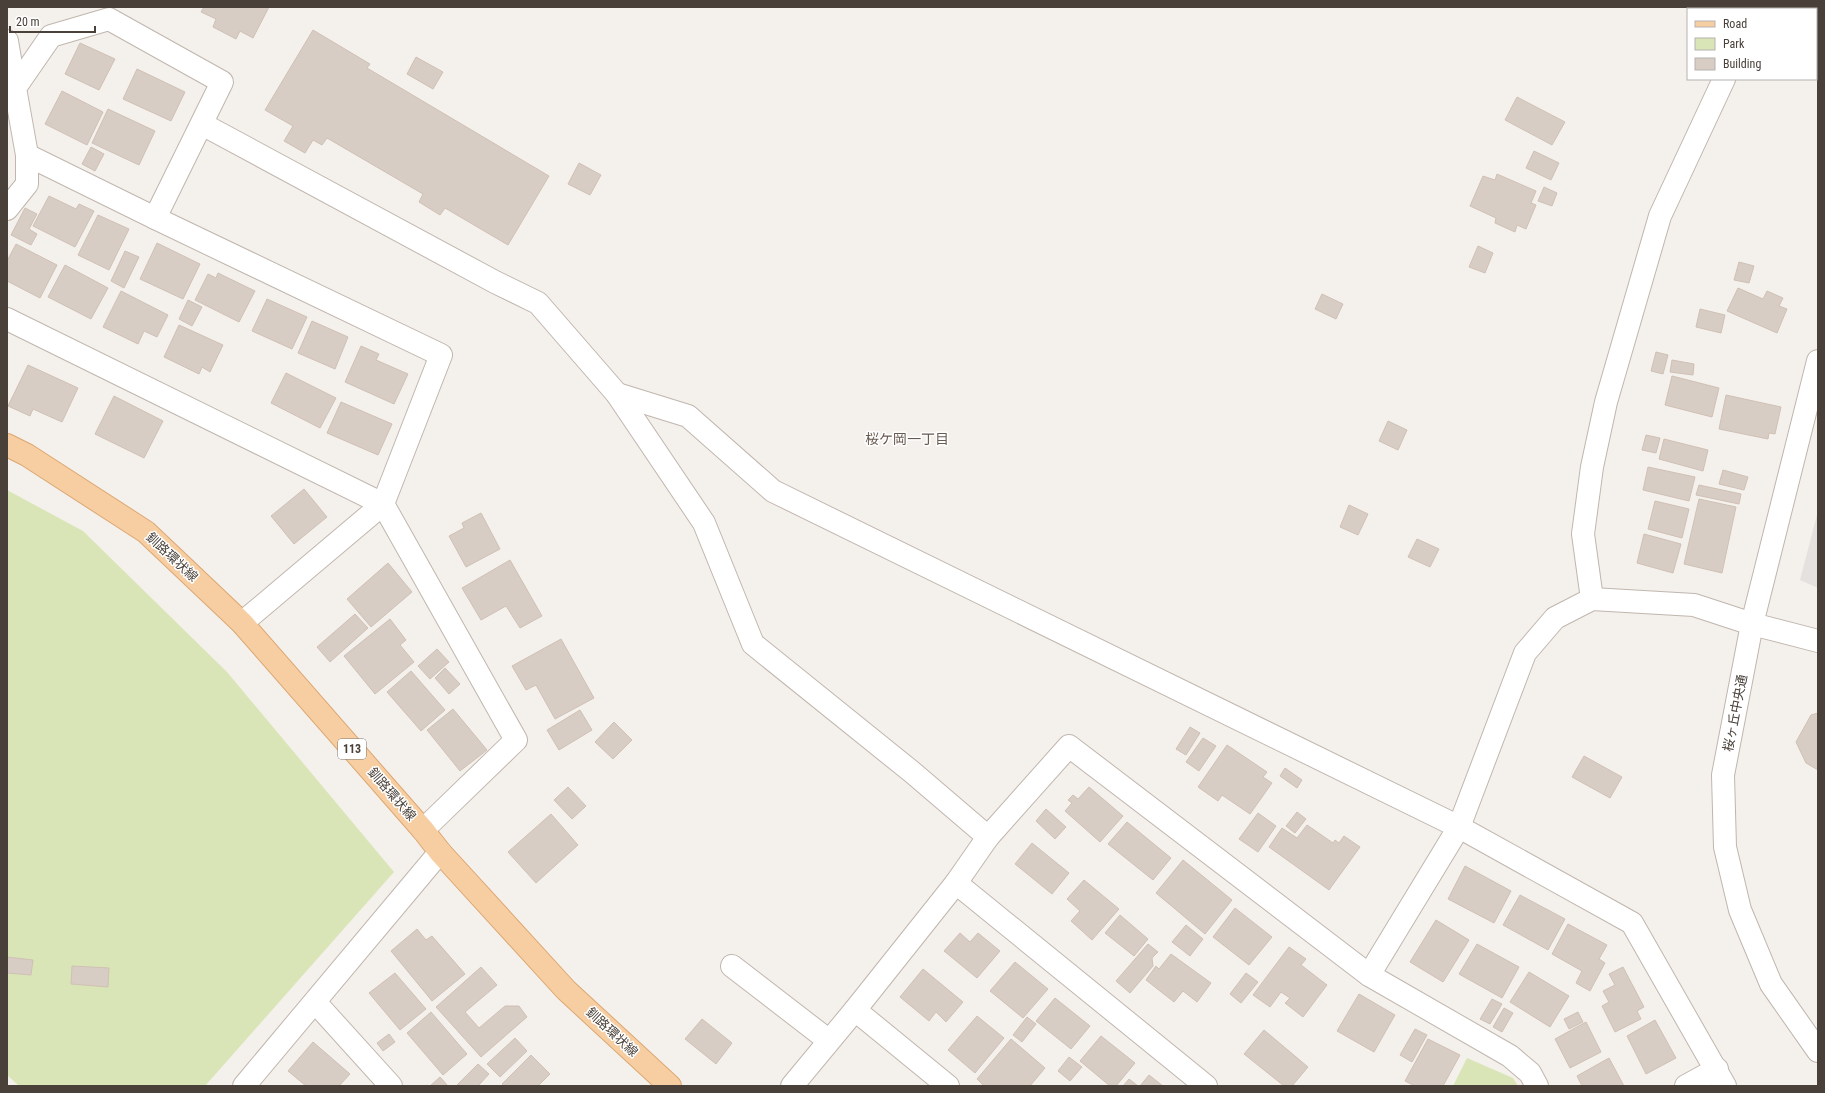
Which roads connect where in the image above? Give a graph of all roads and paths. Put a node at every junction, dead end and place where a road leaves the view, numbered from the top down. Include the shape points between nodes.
1 (7, 42) edge
2 (1724, 80) edge
3 (15, 88) junction
4 (202, 124) junction
5 (27, 155) junction
6 (7, 209) edge
7 (155, 218) junction
8 (7, 319) edge
9 (1818, 361) edge
10 (616, 394) junction
11 (7, 445) edge
12 (383, 504) junction
13 (1592, 598) junction
14 (242, 623) junction
15 (1752, 624) junction
16 (1818, 641) edge
17 (1459, 827) junction
18 (423, 830) junction
19 (988, 837) junction
20 (440, 852) junction
21 (956, 883) junction
22 (732, 966) dead end
23 (1370, 975) junction
24 (315, 1002) junction
25 (855, 1010) junction
26 (828, 1040) junction
27 (1818, 1051) edge
28 (1721, 1078) edge
29 (244, 1086) edge
30 (391, 1086) edge
31 (670, 1086) edge
32 (792, 1086) edge
33 (948, 1086) edge
34 (1206, 1086) edge
35 (1537, 1086) edge
36 (1686, 1086) edge

1 - 3 street
2 - 13 street via 1660,216 1606,402 1592,467 1583,534
3 - 4 street via 51,36 109,19 222,82
3 - 5 street
4 - 7 street
4 - 10 street via 494,282 538,303
5 - 6 street via 27,184
5 - 7 street
7 - 12 street via 441,355
8 - 12 street
9 - 15 street, 桜ヶ丘中央通
10 - 17 street via 688,416 773,491
10 - 19 street via 704,523 753,644
11 - 14 main road, 釧路環状線 / 113 via 27,455 146,532
12 - 14 street
12 - 18 street via 516,740
13 - 15 street via 1694,605
13 - 17 street via 1555,618 1525,653
14 - 18 main road, 釧路環状線 / 113
15 - 16 street
15 - 27 street, 桜ヶ丘中央通 via 1723,775 1725,847 1740,910 1771,984
17 - 23 street
17 - 28 street via 1632,923
18 - 20 main road, 釧路環状線 / 113
19 - 21 street
19 - 23 street via 1069,746
20 - 24 street
20 - 31 main road, 釧路環状線 / 113 via 566,990
21 - 25 street
21 - 34 street
22 - 26 street
23 - 35 street via 1510,1056 1530,1073
24 - 29 street
24 - 30 street
25 - 26 street
25 - 33 street
26 - 32 street
28 - 36 street

